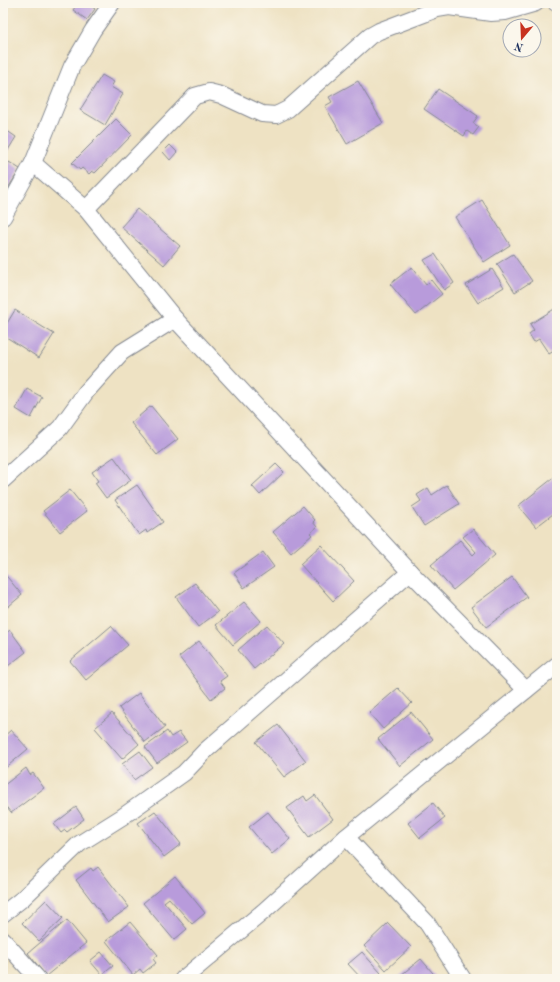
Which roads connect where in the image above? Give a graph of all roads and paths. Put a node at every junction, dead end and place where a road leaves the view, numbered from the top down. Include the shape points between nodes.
1 (112, 3) edge
2 (536, 3) edge
3 (33, 163) junction
4 (86, 209) junction
5 (3, 217) edge
6 (175, 319) junction
7 (3, 480) edge
8 (410, 572) junction
9 (557, 665) edge
10 (526, 690) junction
11 (346, 837) junction
12 (3, 914) edge
13 (3, 940) edge
14 (38, 979) edge
15 (183, 979) edge
16 (463, 979) edge

1 - 3 street via 72,66
2 - 4 street via 505,12 491,13 449,7 437,9 379,31 288,108 276,115 262,114 209,92 195,96
3 - 4 street
3 - 5 street
4 - 6 street
6 - 7 street via 122,352 86,392 60,428
6 - 8 street
8 - 10 street
8 - 12 street via 184,773 80,844
9 - 10 street
10 - 11 street
11 - 15 street via 264,912
11 - 16 street via 426,923
13 - 14 street

